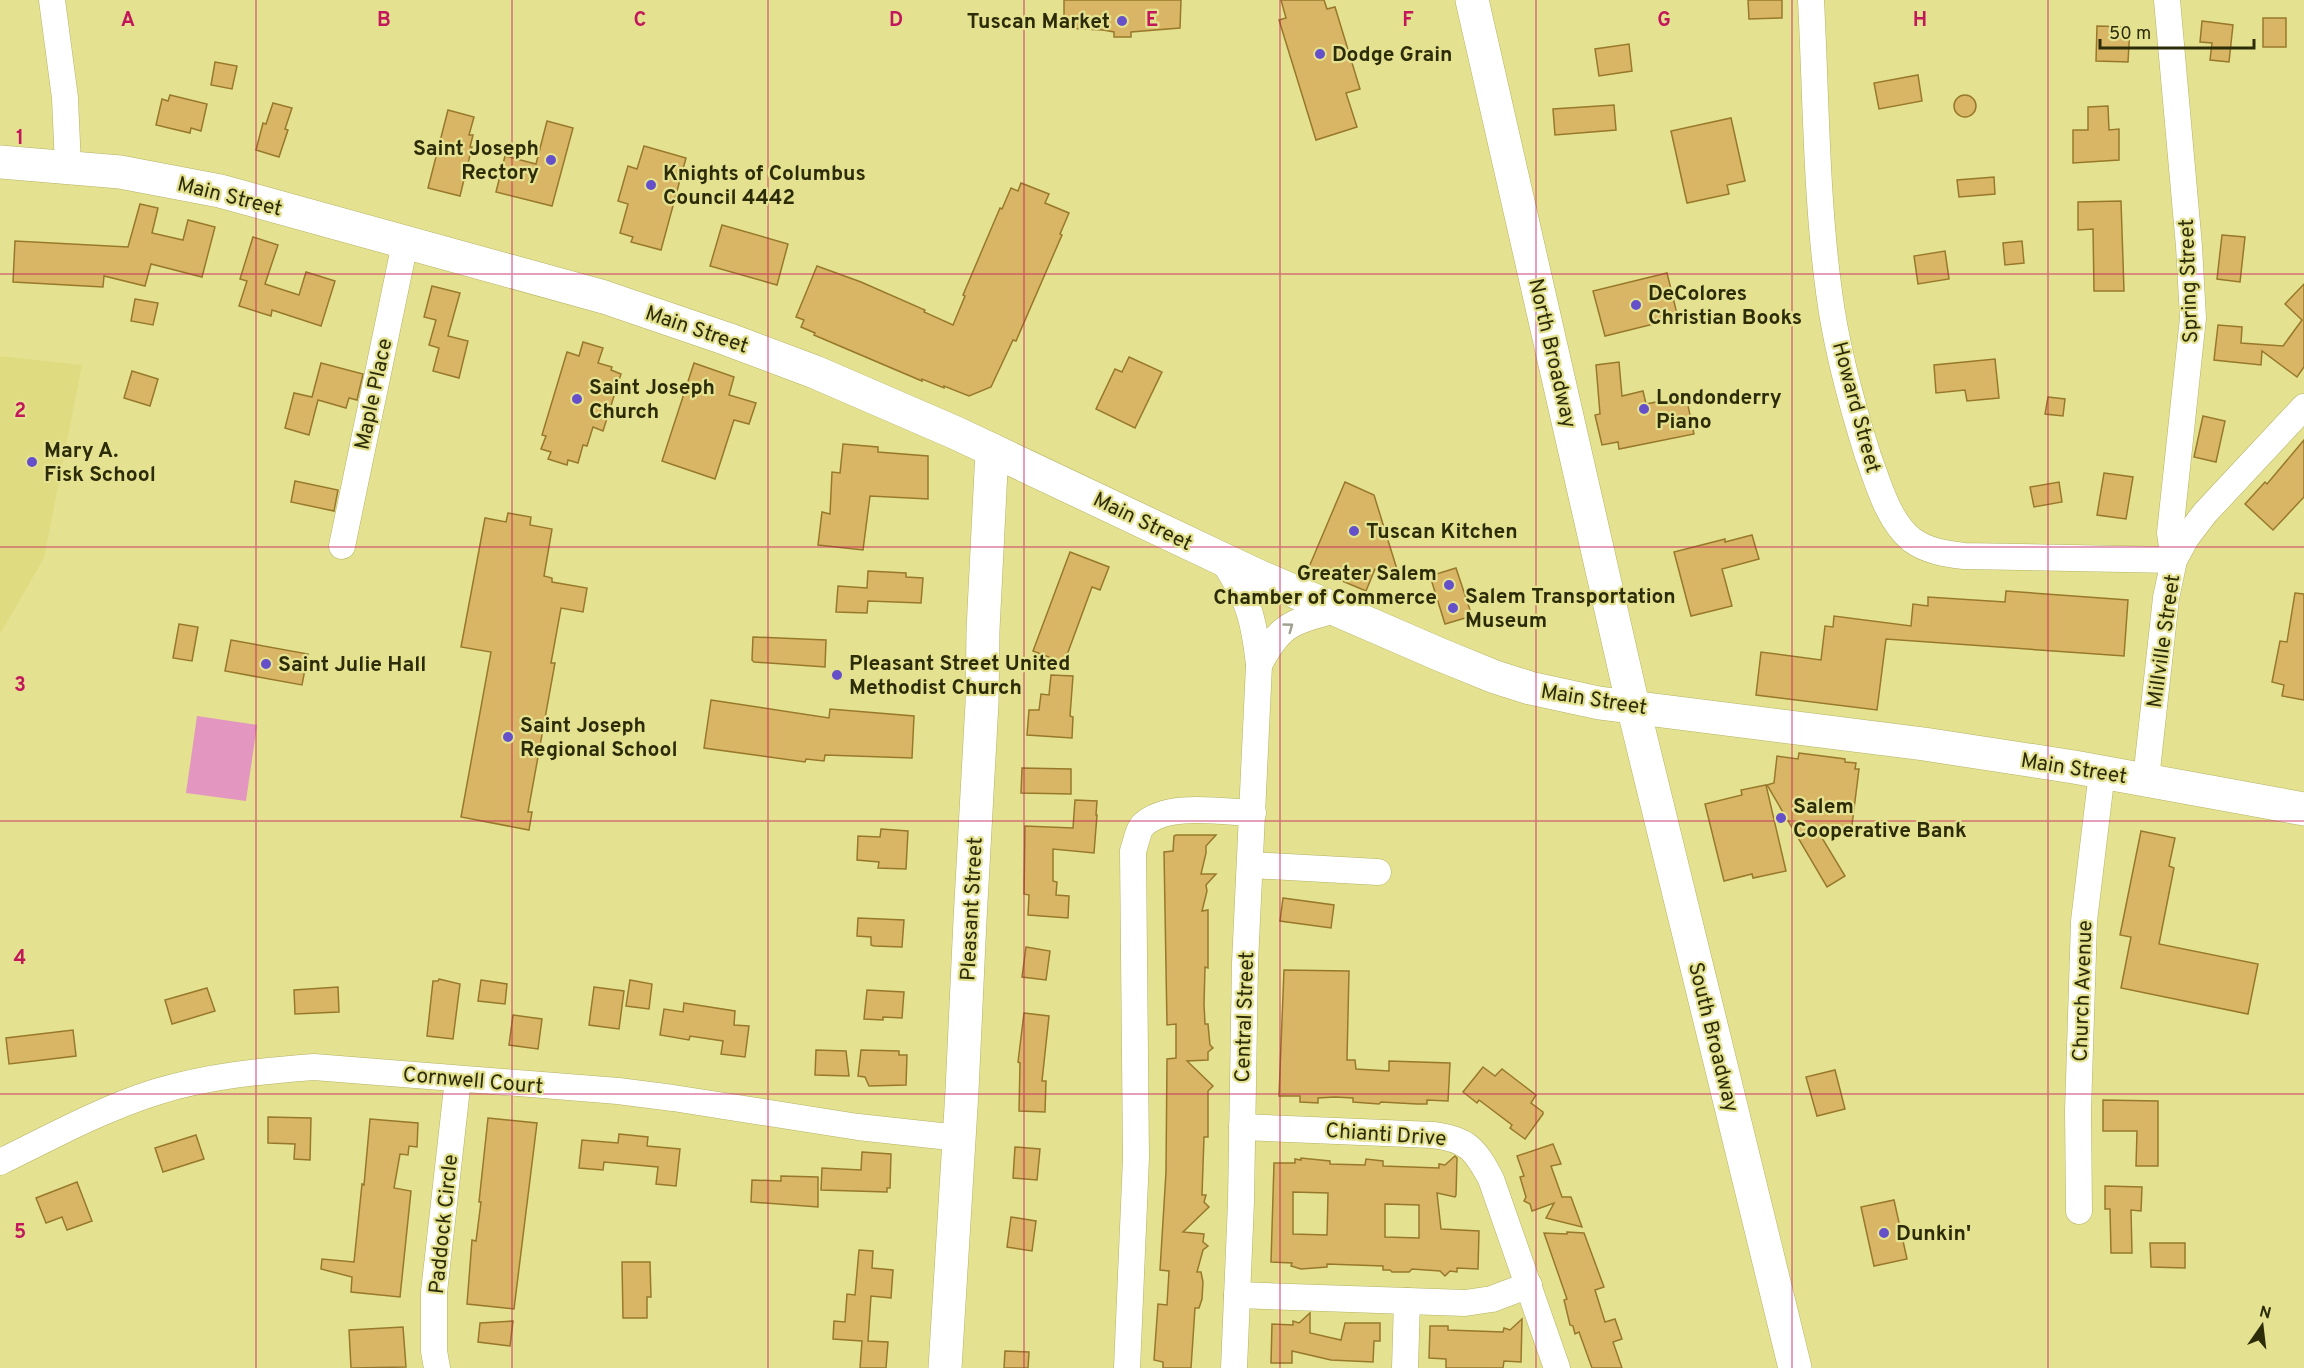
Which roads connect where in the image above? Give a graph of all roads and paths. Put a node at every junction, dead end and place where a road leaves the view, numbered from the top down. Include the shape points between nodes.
1 (52, 0) edge
2 (1472, 0) edge
3 (1810, 0) edge
4 (2167, 0) edge
5 (0, 162) edge
6 (68, 166) junction
7 (405, 243) junction
8 (2304, 407) edge
9 (993, 450) junction
10 (342, 546) dead end
11 (1220, 558) junction
12 (2174, 560) junction
13 (1336, 610) junction
14 (1259, 665) junction
15 (1633, 706) junction
16 (2102, 772) junction
17 (2146, 779) junction
18 (2304, 809) edge
19 (1253, 813) junction
20 (1251, 865) junction
21 (1377, 872) dead end
22 (458, 1079) junction
23 (1242, 1127) junction
24 (959, 1138) junction
25 (0, 1162) edge
26 (2079, 1211) dead end
27 (1529, 1285) junction
28 (1237, 1295) junction
29 (1407, 1301) junction
30 (437, 1368) edge
31 (945, 1368) edge
32 (1127, 1368) edge
33 (1234, 1368) edge
34 (1405, 1368) edge
35 (1557, 1368) edge
36 (1795, 1368) edge

1 - 6 street via 65,98
2 - 15 main road, North Broadway
3 - 12 street, Howard Street via 1829,292 1849,393 1876,480 1891,513 1912,539 1943,554
4 - 12 street, Spring Street via 2193,318 2170,533
5 - 6 main road, Main Street
6 - 7 main road, Main Street via 214,190
7 - 9 main road, Main Street via 604,297 727,339 815,372
7 - 10 street, Maple Place
8 - 12 street, Millville Street via 2205,513
9 - 11 main road, Main Street
9 - 24 main road, Pleasant Street
11 - 13 main road, Main Street
11 - 14 street, Central Street via 1241,588 1256,637
12 - 17 street, Millville Street via 2166,598
14 -> 13 street, Central Street via 1269,646 1289,625
13 - 15 main road, Main Street via 1495,677 1559,696
14 - 19 street, Central Street
15 - 16 main road, Main Street
15 - 36 main road, South Broadway
16 - 17 main road, Main Street
16 - 26 street, Church Avenue via 2084,921
17 - 18 main road, Main Street
19 - 20 street, Central Street
19 - 32 street via 1175,810 1156,816 1141,826 1133,851 1136,1158
20 - 21 street
20 - 23 street, Central Street
22 - 24 street, Cornwell Court via 673,1098 858,1127
22 - 25 street, Cornwell Court via 314,1068 202,1080 112,1109
22 - 30 street, Paddock Circle via 434,1292
23 - 27 street, Chianti Drive via 1454,1137 1482,1161
23 - 28 street, Central Street
24 - 31 main road, Pleasant Street
27 - 29 street via 1492,1299 1464,1303
27 - 35 street, Chianti Drive
28 - 29 street
28 - 33 street, Central Street
29 - 34 street

